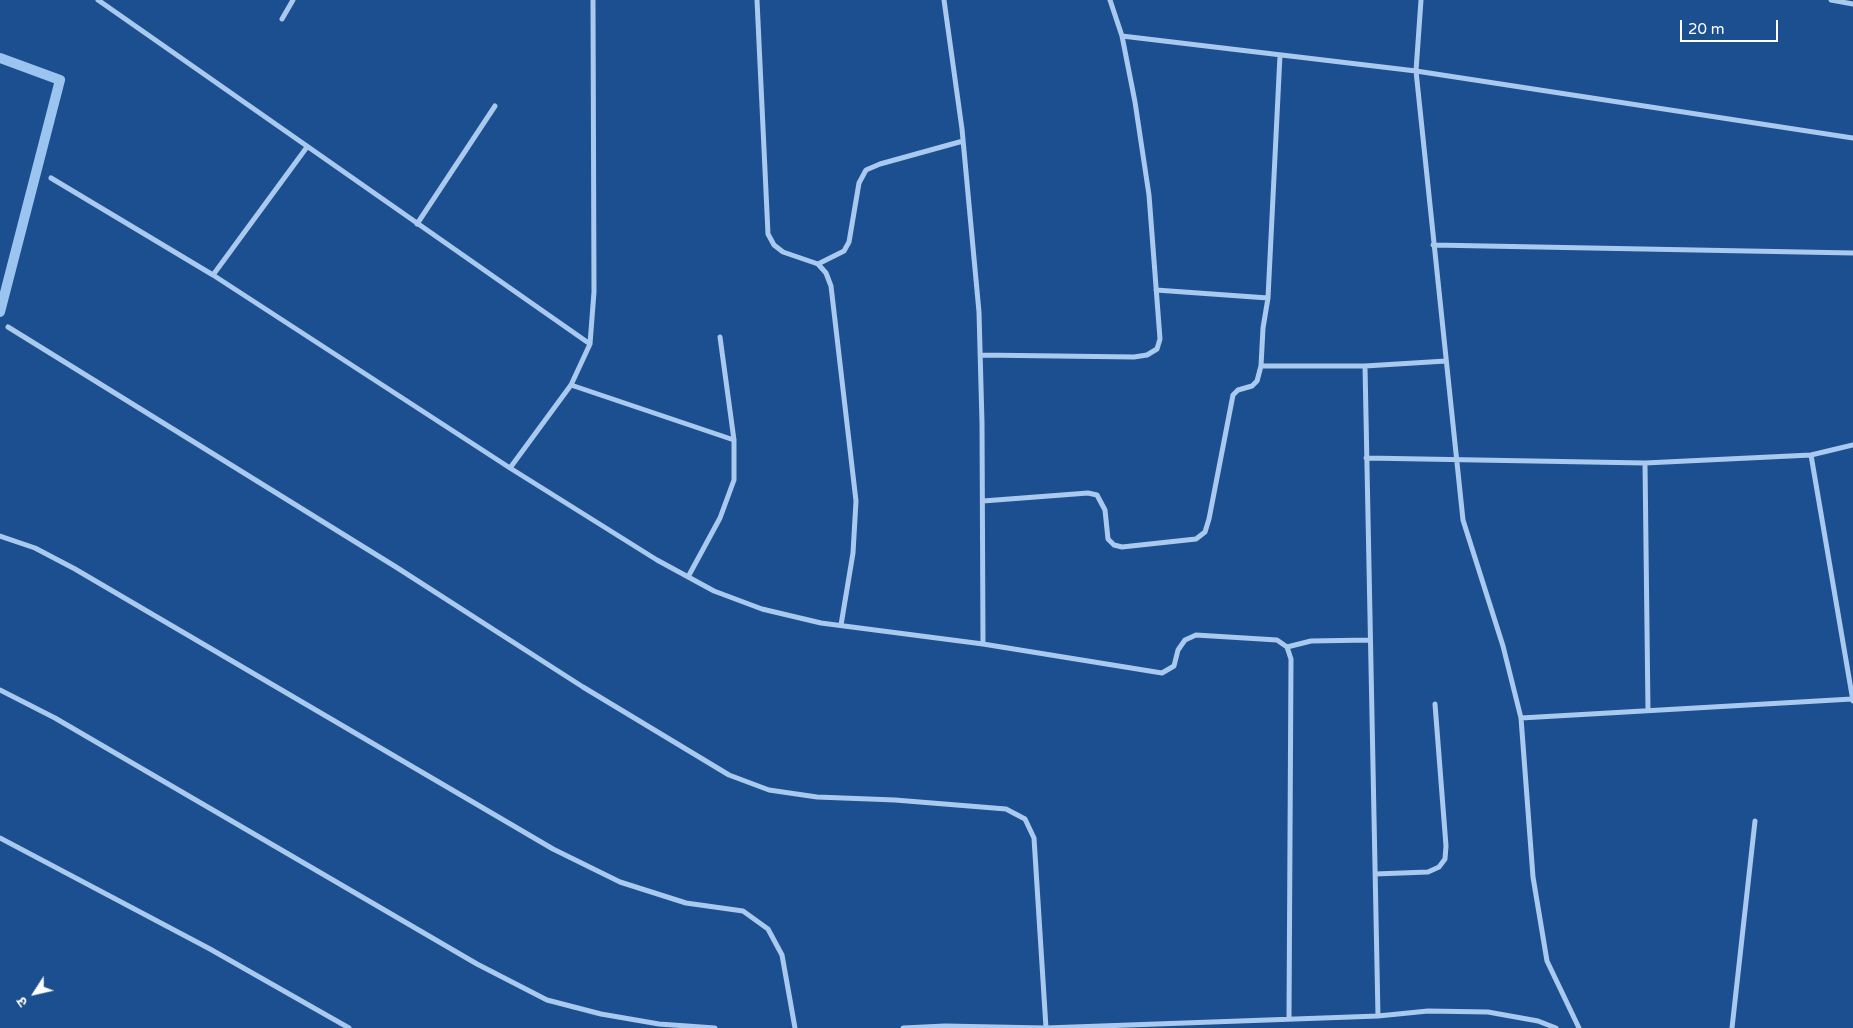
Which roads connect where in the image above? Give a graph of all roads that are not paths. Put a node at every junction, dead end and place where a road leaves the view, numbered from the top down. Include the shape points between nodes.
1 (98, 0) edge
2 (293, 0) edge
3 (593, 0) edge
4 (756, 0) edge
5 (944, 0) edge
6 (1110, 0) edge
7 (1421, 0) edge
8 (1831, 0) edge
9 (1849, 2) edge
10 (282, 19) dead end
11 (1122, 36) junction
12 (1280, 54) junction
13 (1416, 71) junction
14 (495, 106) dead end
15 (1853, 138) edge
16 (963, 142) junction
17 (307, 147) junction
18 (51, 178) dead end
19 (417, 224) junction
20 (1433, 245) junction
21 (1853, 254) edge
22 (818, 264) junction
23 (213, 275) junction
24 (1156, 290) junction
25 (1268, 298) junction
26 (8, 327) dead end
27 (720, 337) dead end
28 (590, 344) junction
29 (980, 355) junction
30 (1446, 361) junction
31 (1261, 366) junction
32 (1365, 366) junction
33 (572, 385) junction
34 (734, 440) junction
35 (1853, 445) edge
36 (1811, 456) junction
37 (1366, 458) junction
38 (1456, 460) junction
39 (1645, 463) junction
40 (510, 468) junction
41 (983, 501) junction
42 (0, 536) edge
43 (688, 577) junction
44 (841, 626) junction
45 (1370, 640) junction
46 (983, 644) junction
47 (1287, 648) junction
48 (0, 690) edge
49 (1853, 700) edge
50 (1435, 704) dead end
51 (1648, 710) junction
52 (1521, 718) junction
53 (1756, 821) dead end
54 (0, 838) edge
55 (1375, 874) junction
56 (1378, 1016) junction
57 (1289, 1018) junction
58 (945, 1027) edge
59 (349, 1028) edge
60 (715, 1028) edge
61 (795, 1028) edge
62 (903, 1028) edge
63 (1046, 1028) edge
64 (1556, 1028) edge
65 (1579, 1028) edge
66 (1732, 1028) edge

1 - 17 street
2 - 10 street
3 - 28 street via 594,292
4 - 22 street via 768,234 783,252
5 - 16 street
6 - 11 street
7 - 13 street
8 - 9 street
11 - 12 street
11 - 24 street via 1136,102 1149,195
12 - 13 street
12 - 25 street
13 - 15 street
13 - 20 street
14 - 19 street
16 - 22 street via 866,170 859,183 849,242 844,251
16 - 29 street
17 - 19 street
17 - 23 street
18 - 23 street
19 - 28 street
20 - 21 street
20 - 30 street
22 - 44 street via 831,286 856,501 853,553
23 - 40 street
24 - 25 street
24 - 29 street via 1160,339 1156,350 1147,355
25 - 31 street
26 - 63 street via 729,775 769,790 817,797 1006,808 1025,819 1034,838
27 - 34 street
28 - 33 street
29 - 41 street
30 - 32 street
30 - 38 street
31 - 32 street
31 - 41 street via 1257,381 1233,395 1205,532 1196,539 1140,546 1114,545 1108,539 1105,510 1097,494
32 - 37 street
33 - 34 street
33 - 40 street
34 - 43 street via 734,480 720,518
35 - 36 street
36 - 39 street
36 - 49 street
37 - 38 street
37 - 45 street
38 - 39 street
38 - 52 street via 1463,520 1503,646
39 - 51 street
40 - 43 street
41 - 46 street
42 - 61 street via 35,548 75,569 553,849 620,882 686,903 743,912 768,929 782,955
43 - 44 street via 714,591 762,609
44 - 46 street
45 - 47 street via 1311,640
45 - 55 street
46 - 47 street via 1162,673 1174,666 1178,650 1185,640 1196,636 1277,640
47 - 57 street via 1291,659
48 - 60 street via 55,718 477,964 548,1000 601,1014
49 - 51 street
50 - 55 street via 1445,859 1439,867 1428,872
51 - 52 street
52 - 65 street via 1533,877 1547,961
53 - 66 street
54 - 59 street via 210,949
55 - 56 street
56 - 57 street
56 - 64 street via 1428,1011 1488,1012 1538,1021
57 - 63 street
58 - 62 street
58 - 63 street

